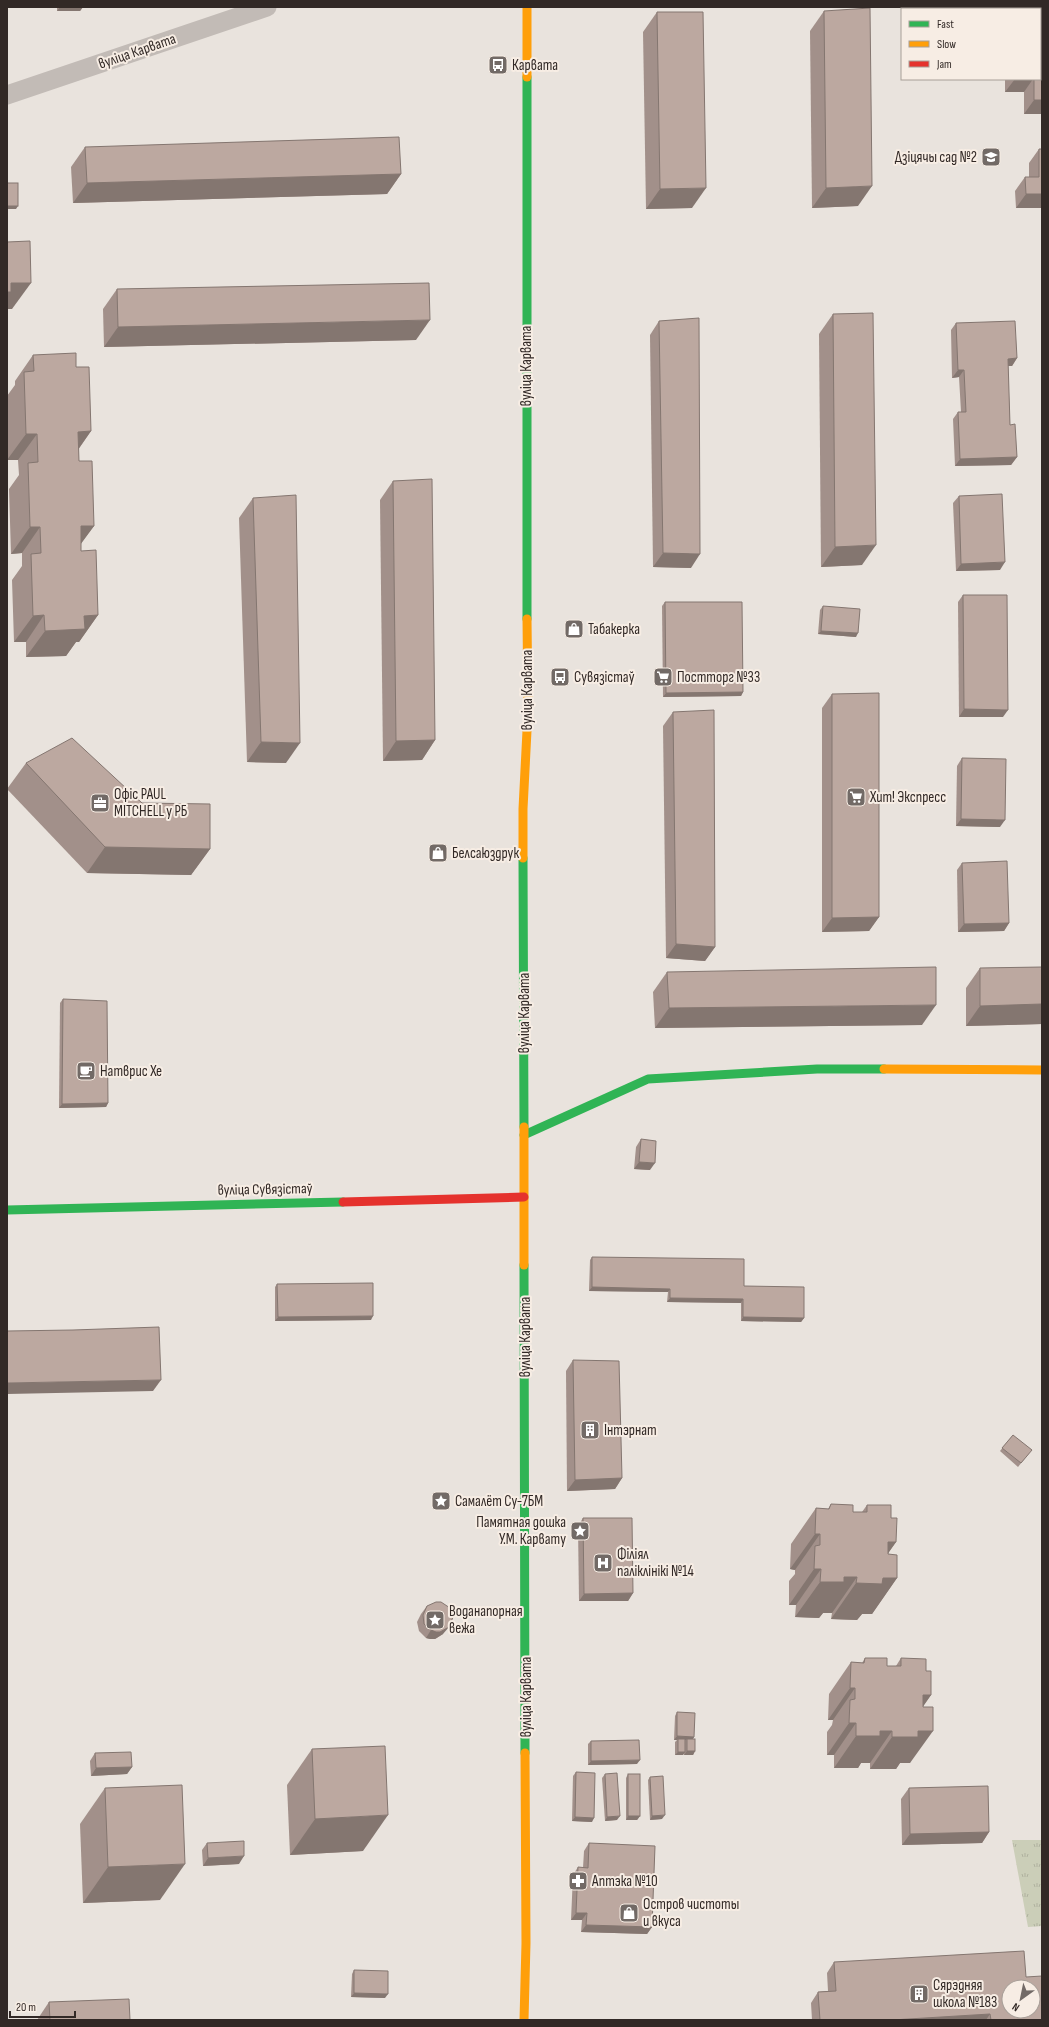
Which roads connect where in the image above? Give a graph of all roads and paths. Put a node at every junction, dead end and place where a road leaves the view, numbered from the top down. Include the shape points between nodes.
1 (267, 7) edge
2 (527, 7) edge
3 (7, 95) edge
4 (1042, 1070) edge
5 (524, 1135) junction
6 (524, 1197) junction
7 (7, 1210) edge
8 (524, 2020) edge

1 - 3 street, вуліца Карвата
2 - 5 street, вуліца Карвата via 528,710 524,809
4 - 5 street via 817,1070 648,1079
5 - 6 street, вуліца Карвата
6 - 7 street, вуліца Сувязістаў
6 - 8 street, вуліца Карвата

